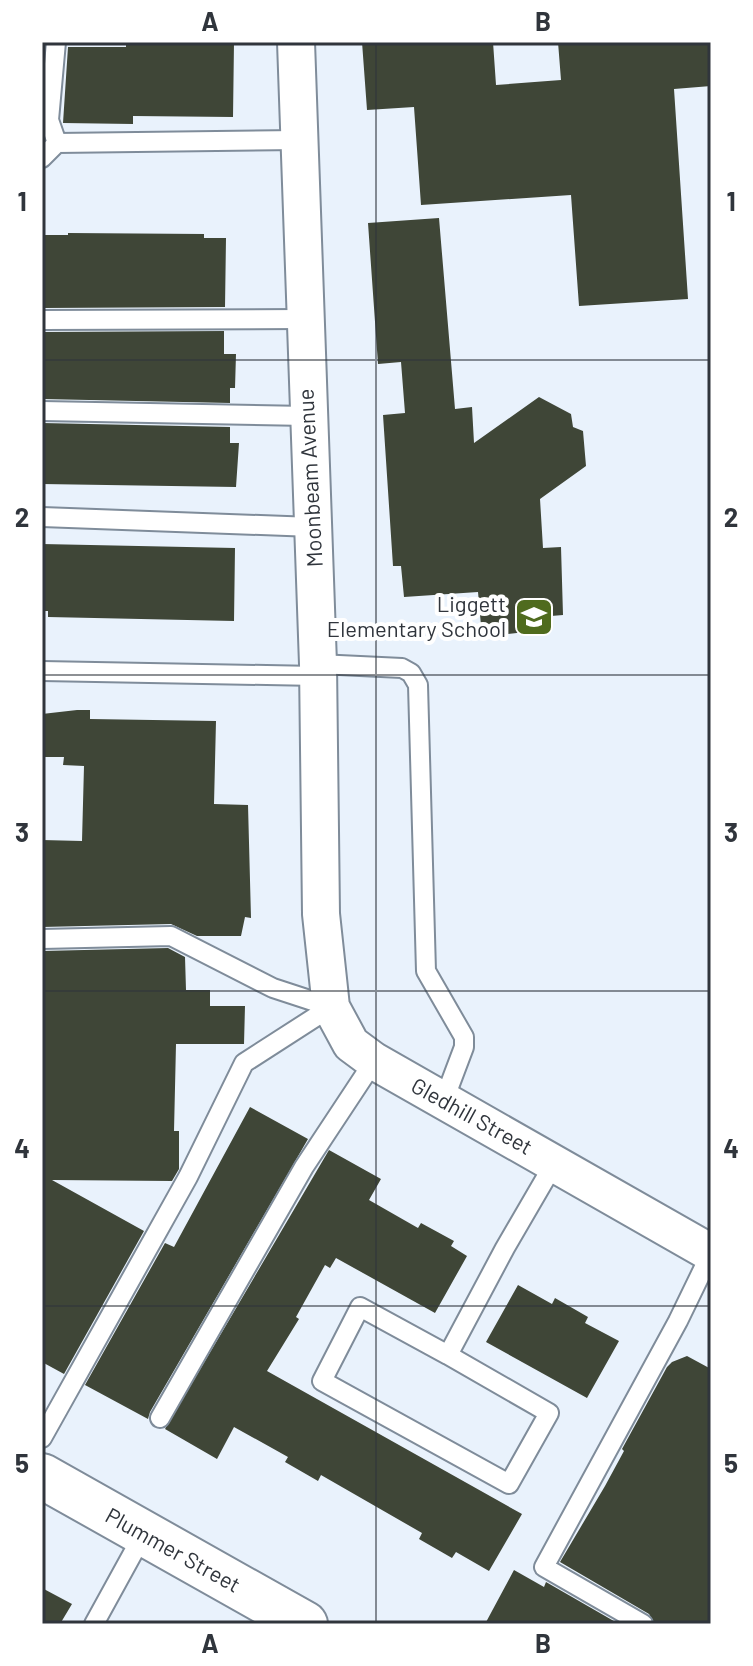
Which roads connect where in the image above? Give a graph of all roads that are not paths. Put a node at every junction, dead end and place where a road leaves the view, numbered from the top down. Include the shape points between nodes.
1 (56, 42) edge
2 (296, 42) edge
3 (298, 140) junction
4 (57, 143) junction
5 (42, 158) edge
6 (304, 319) junction
7 (42, 320) edge
8 (42, 411) edge
9 (307, 416) junction
10 (42, 517) edge
11 (313, 527) junction
12 (317, 670) junction
13 (42, 671) edge
14 (321, 914) joint
15 (42, 939) edge
16 (331, 1007) junction
17 (374, 1061) junction
18 (444, 1100) junction
19 (555, 1162) junction
20 (711, 1253) edge
21 (448, 1355) junction
22 (160, 1418) dead end
23 (42, 1438) edge
24 (42, 1476) edge
25 (144, 1533) junction
26 (94, 1624) edge
27 (305, 1624) edge
28 (643, 1624) edge

1 - 4 lane via 49,120
2 - 3 street, Moonbeam Avenue
3 - 4 lane
3 - 6 street, Moonbeam Avenue
4 - 5 lane
6 - 7 lane
6 - 9 street, Moonbeam Avenue
8 - 9 lane
9 - 11 street, Moonbeam Avenue
10 - 11 lane
11 - 12 street, Moonbeam Avenue
12 - 13 lane
12 - 14 street, Moonbeam Avenue
12 - 18 lane via 402,668 418,685 426,971 464,1037
14 - 16 street, Gledhill Street
15 - 16 lane via 171,936 273,988
16 - 17 street, Gledhill Street via 351,1044
16 - 23 lane via 244,1063 188,1177
17 - 18 street, Gledhill Street
17 - 22 lane via 304,1167
18 - 19 street, Gledhill Street
19 - 20 street, Gledhill Street
19 - 21 lane
20 - 28 lane via 544,1567
21 - 21 lane via 549,1413 509,1484 322,1381 360,1307
24 - 25 main road, Plummer Street
25 - 26 lane
25 - 27 main road, Plummer Street

